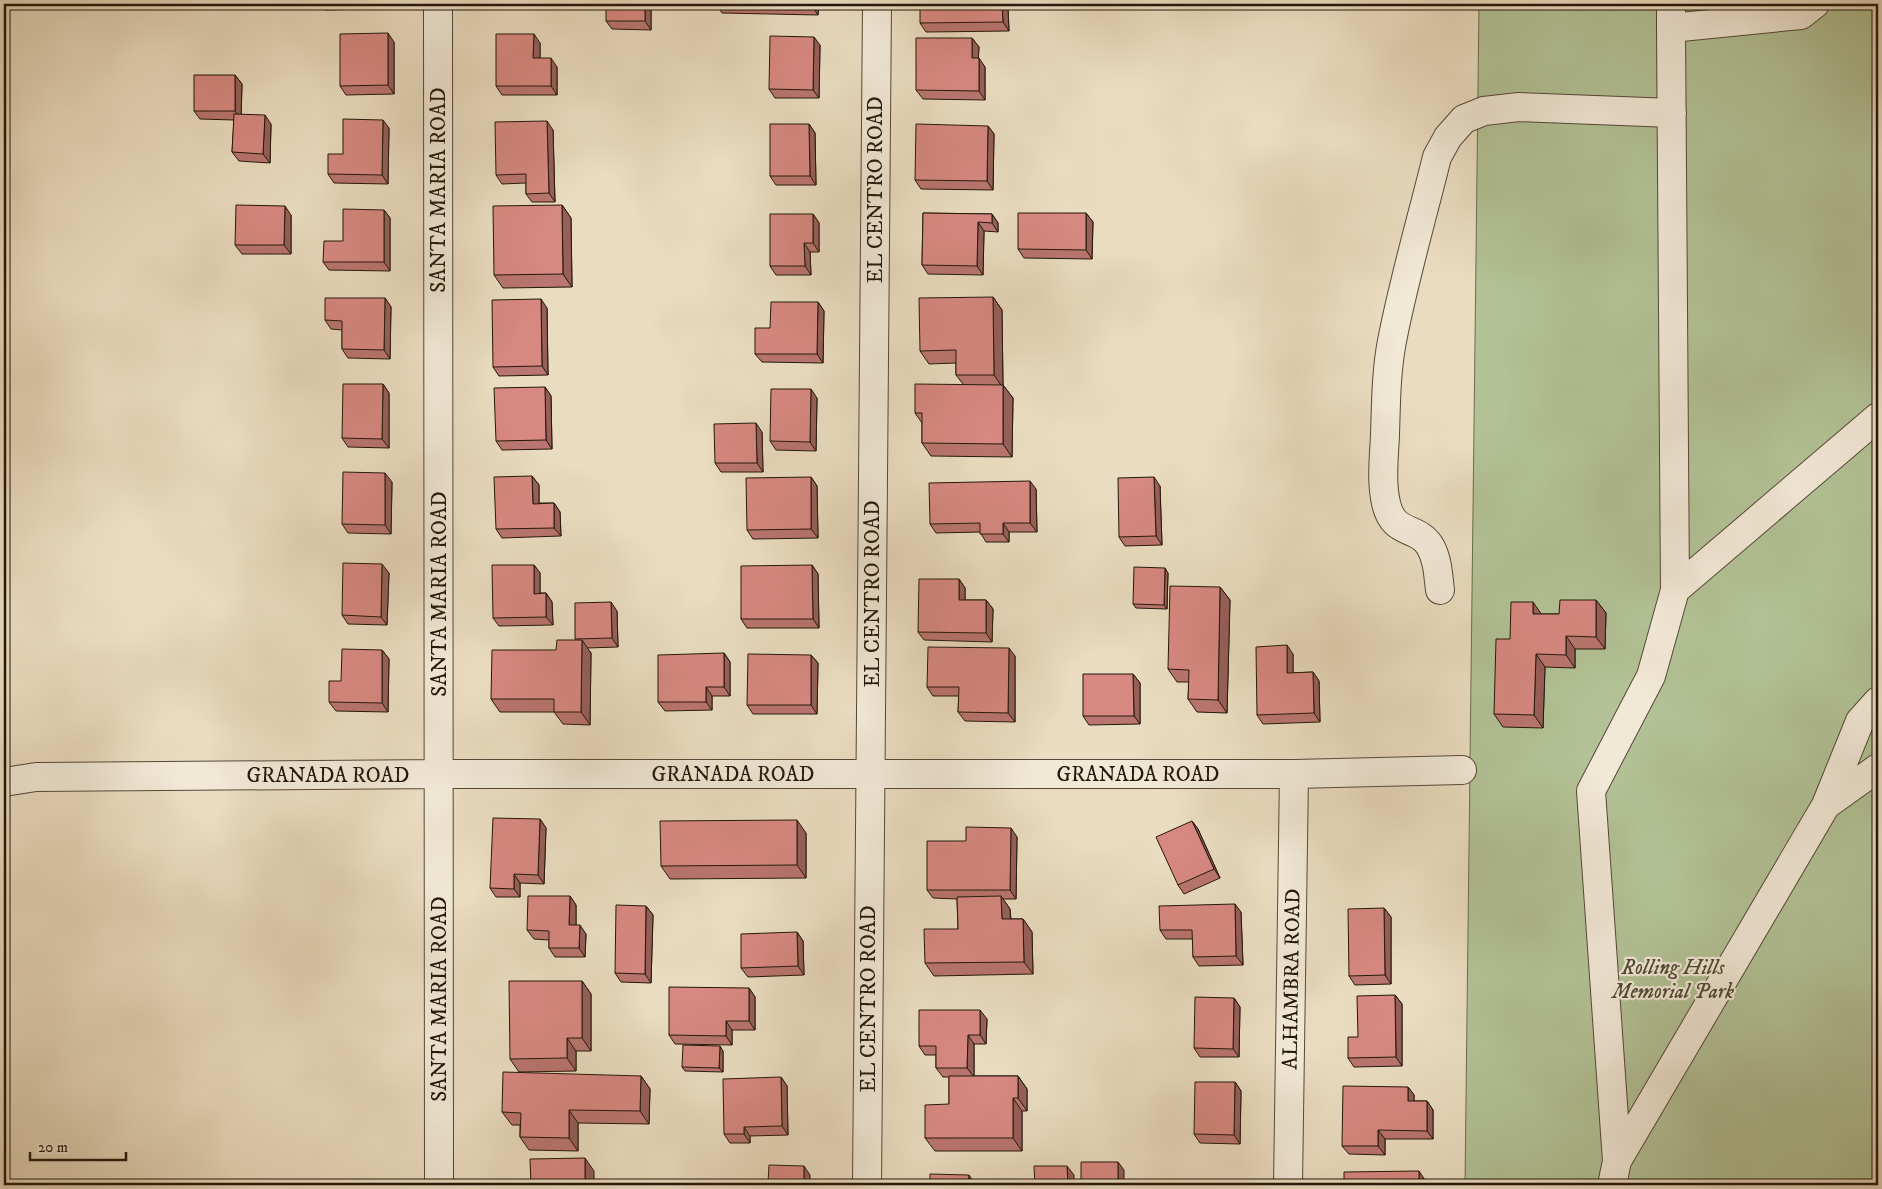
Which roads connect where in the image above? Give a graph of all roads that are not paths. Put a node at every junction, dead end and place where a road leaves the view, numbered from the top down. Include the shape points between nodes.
1 (438, 4) edge
2 (877, 4) edge
3 (1815, 4) edge
4 (1671, 16) edge
5 (1672, 114) junction
6 (1878, 417) edge
7 (1440, 590) dead end
8 (1675, 590) junction
9 (1878, 701) edge
10 (1878, 768) edge
11 (1462, 770) dead end
12 (439, 774) junction
13 (870, 774) junction
14 (1294, 774) junction
15 (4, 782) edge
16 (1826, 805) junction
17 (1614, 1173) edge
18 (439, 1185) edge
19 (867, 1185) edge
20 (1288, 1185) edge

1 - 12 street, SANTA MARIA ROAD
2 - 13 street, EL CENTRO ROAD
3 - 4 street via 1801,15
4 - 5 street
5 - 7 street via 1519,107 1484,111 1464,119 1448,136 1437,157 1392,342 1384,458 1389,514 1398,526 1421,537 1429,546 1437,564
5 - 8 street
6 - 8 street
8 - 17 street via 1651,676 1591,791
9 - 16 street via 1860,721
10 - 16 street
11 - 14 street, GRANADA ROAD
12 - 13 street, GRANADA ROAD
12 - 15 street, GRANADA ROAD via 36,778
12 - 18 street, SANTA MARIA ROAD
13 - 14 street, GRANADA ROAD
13 - 19 street, EL CENTRO ROAD
14 - 20 street, ALHAMBRA ROAD
16 - 17 street

